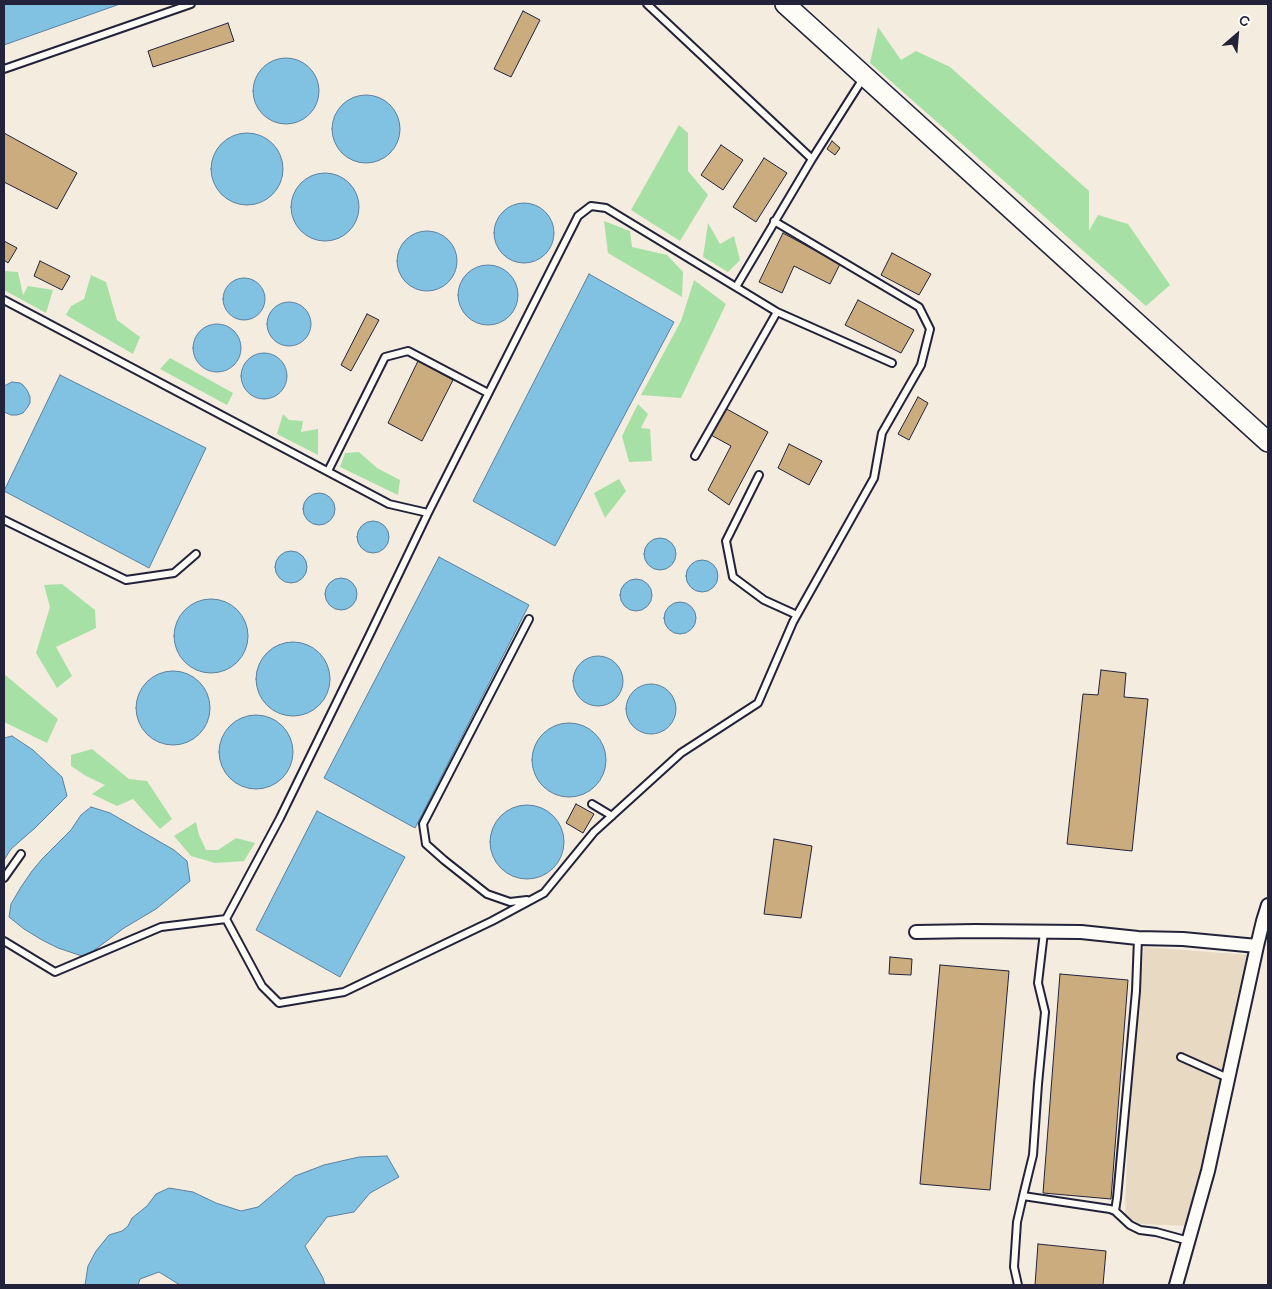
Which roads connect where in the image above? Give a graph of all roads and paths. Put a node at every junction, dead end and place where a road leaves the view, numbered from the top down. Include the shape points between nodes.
1 (190, 4) edge
2 (647, 4) edge
3 (785, 4) edge
4 (4, 69) edge
5 (865, 76) junction
6 (812, 159) junction
7 (774, 221) junction
8 (736, 287) junction
9 (4, 300) edge
10 (777, 312) junction
11 (892, 363) dead end
12 (488, 393) junction
13 (1268, 442) edge
14 (695, 456) dead end
15 (328, 471) junction
16 (760, 475) dead end
17 (428, 513) junction
18 (4, 520) edge
19 (196, 554) dead end
20 (797, 615) junction
21 (529, 619) dead end
22 (592, 804) dead end
23 (612, 816) junction
24 (21, 854) dead end
25 (4, 878) edge
26 (531, 900) junction
27 (1268, 905) edge
28 (226, 919) junction
29 (916, 932) dead end
30 (1044, 932) junction
31 (1138, 938) junction
32 (4, 941) edge
33 (1257, 946) junction
34 (1181, 1057) dead end
35 (1228, 1078) junction
36 (1023, 1196) junction
37 (1115, 1211) junction
38 (1189, 1241) junction
39 (1018, 1285) edge
40 (1176, 1285) edge

1 - 4 lane
2 - 6 lane
3 - 5 street
5 - 6 lane
5 - 13 street
6 - 7 lane
7 - 8 lane
7 - 20 lane via 919,307 930,329 921,365 882,433 874,478
8 - 10 lane
8 - 12 lane via 606,208 591,206 578,216
9 - 15 lane
10 - 11 lane
10 - 14 lane
12 - 15 lane via 408,351 386,357
12 - 17 lane
15 - 17 lane via 390,504
16 - 20 lane via 726,541 734,577 764,600
17 - 28 lane via 280,818
18 - 19 lane via 126,580 174,573
20 - 23 lane via 758,703 681,753
21 - 26 lane via 424,824 426,844 487,894 510,902
22 - 23 lane
23 - 26 lane via 594,832 544,893
24 - 25 lane
26 - 28 lane via 344,992 279,1003 262,986
27 - 33 street
28 - 32 lane via 161,928 55,972
29 - 30 street
30 - 31 street
30 - 36 lane via 1038,983 1045,1012 1033,1155
31 - 33 street
31 - 37 lane
33 - 35 street
34 - 35 lane
35 - 38 street
36 - 37 lane
36 - 39 lane via 1017,1222 1014,1267
37 - 38 lane via 1140,1230
38 - 40 street

